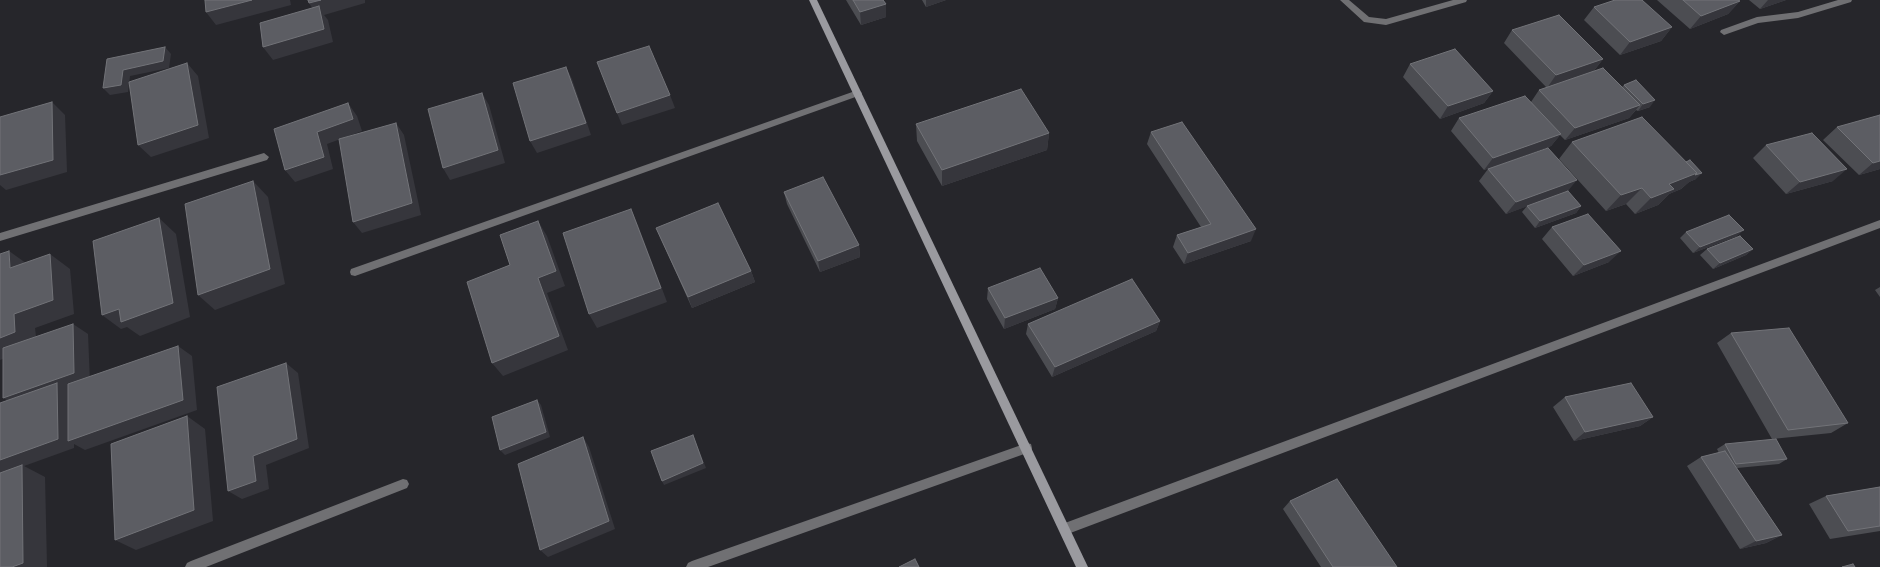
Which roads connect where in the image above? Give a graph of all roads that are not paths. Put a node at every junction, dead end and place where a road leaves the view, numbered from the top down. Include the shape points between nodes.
1 (814, 0) edge
2 (1344, 0) edge
3 (1463, 0) edge
4 (1848, 0) edge
5 (1724, 32) dead end
6 (858, 93) junction
7 (264, 157) dead end
8 (1880, 224) edge
9 (0, 237) edge
10 (355, 272) dead end
11 (1026, 448) junction
12 (403, 484) dead end
13 (1065, 529) junction
14 (191, 567) edge
15 (692, 567) edge
16 (1082, 567) edge

1 - 6 street
2 - 3 street via 1367,20 1386,22
4 - 5 street via 1798,15 1757,20
6 - 10 street
6 - 11 street
7 - 9 street
8 - 13 street
11 - 13 street
11 - 15 street
12 - 14 street
13 - 16 street

